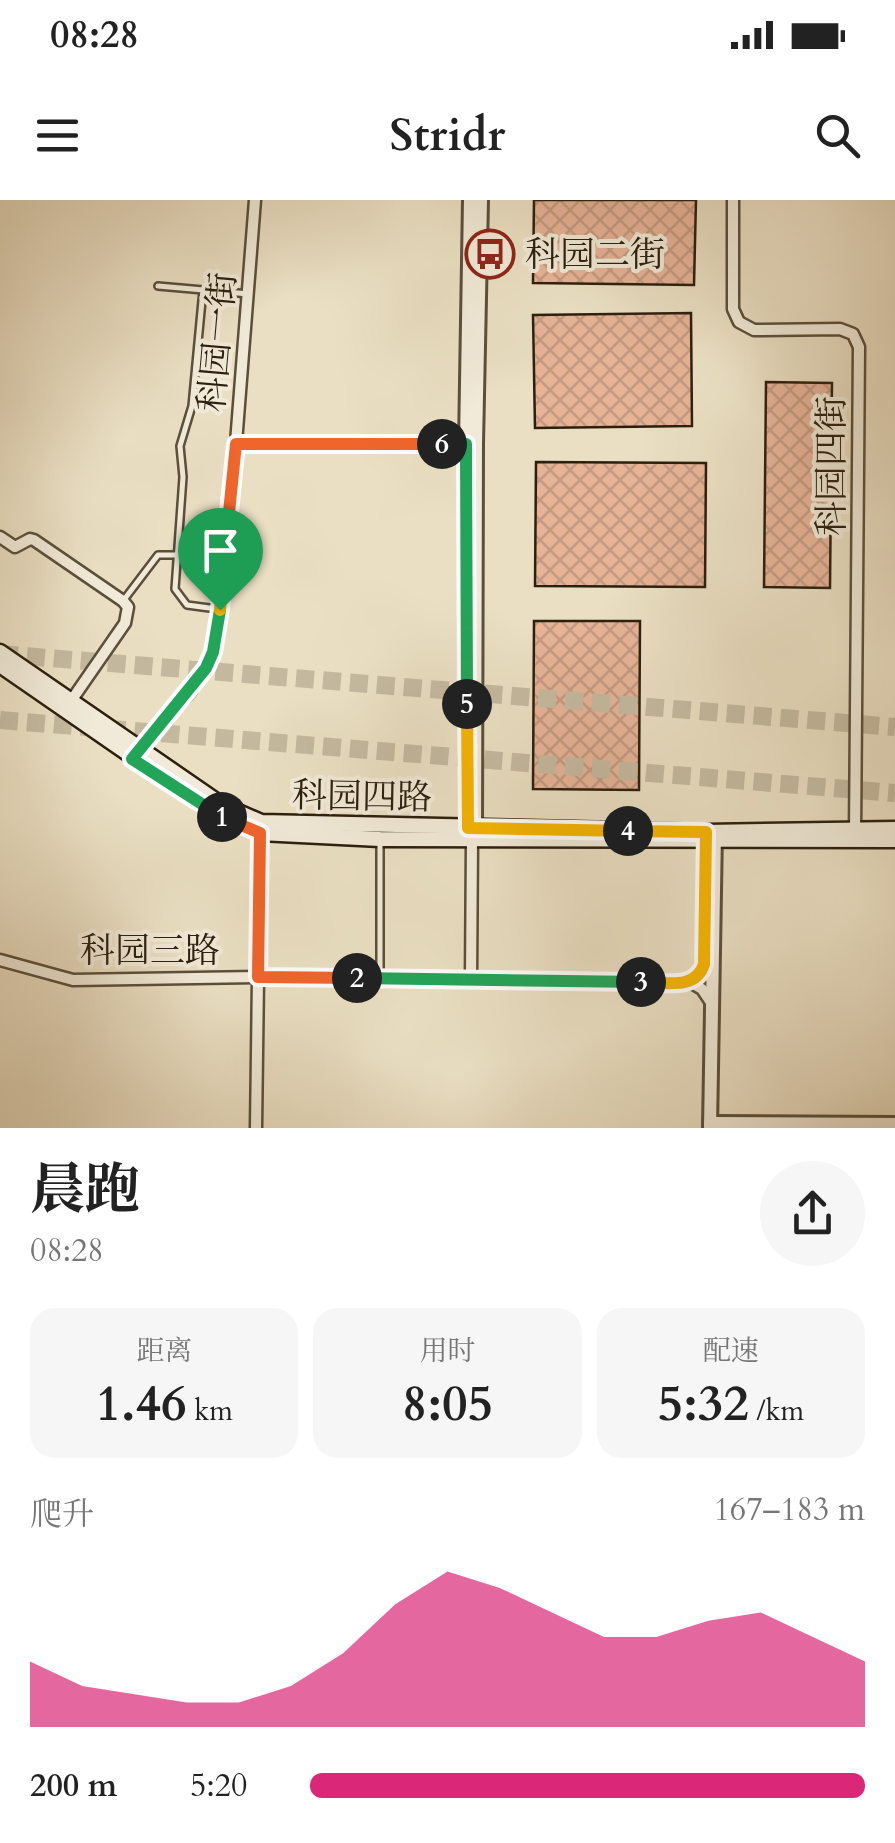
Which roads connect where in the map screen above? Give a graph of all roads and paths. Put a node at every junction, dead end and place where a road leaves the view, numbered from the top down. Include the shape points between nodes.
1 (255, 200) edge
2 (470, 200) edge
3 (481, 200) edge
4 (733, 200) edge
5 (158, 286) dead end
6 (202, 290) junction
7 (249, 294) junction
8 (236, 444) junction
9 (471, 444) junction
10 (0, 537) edge
11 (178, 555) junction
12 (124, 601) junction
13 (220, 610) junction
14 (0, 652) edge
15 (0, 666) edge
16 (71, 701) junction
17 (136, 754) junction
18 (260, 828) junction
19 (895, 829) edge
20 (472, 832) junction
21 (856, 835) junction
22 (711, 837) junction
23 (380, 839) junction
24 (895, 840) edge
25 (0, 960) edge
26 (258, 977) junction
27 (380, 979) junction
28 (471, 980) junction
29 (690, 982) junction
30 (712, 1004) junction
31 (895, 1124) edge
32 (710, 1126) edge
33 (256, 1128) edge

1 - 7 street, 科园一街
2 - 9 street
3 - 9 street
4 - 21 street, 科园四街 via 732,309 739,322 754,330 840,330 854,334 859,348
5 - 6 lane
6 - 7 lane
6 - 11 lane via 192,406 180,446
7 - 8 street, 科园一街
8 - 9 street
8 - 13 street, 科园一街
9 - 20 street
10 - 12 street via 15,547 34,540
11 - 12 lane via 158,555
11 - 13 lane via 175,588 182,602
12 - 16 street via 124,624
13 - 17 street, 科园一街 via 206,668
14 - 16 main road, 科园四路
15 - 17 main road, 科园四路
16 - 17 main road, 科园四路
17 - 18 main road, 科园四路 via 218,815
18 - 20 main road, 科园四路
18 - 23 main road, 科园四路
18 - 26 street
19 - 21 main road, 科园四路
20 - 22 main road, 科园四路
20 - 23 main road, 科园四路
20 - 28 street
21 - 22 main road, 科园四路
21 - 24 main road, 科园四路
22 - 29 street via 704,964
22 - 30 street
23 - 27 lane
25 - 26 street, 科园三路 via 73,980
26 - 27 street, 科园三路
26 - 33 street
27 - 28 street, 科园三路
28 - 29 street, 科园三路
29 - 30 street
30 - 32 street
31 - 32 street

